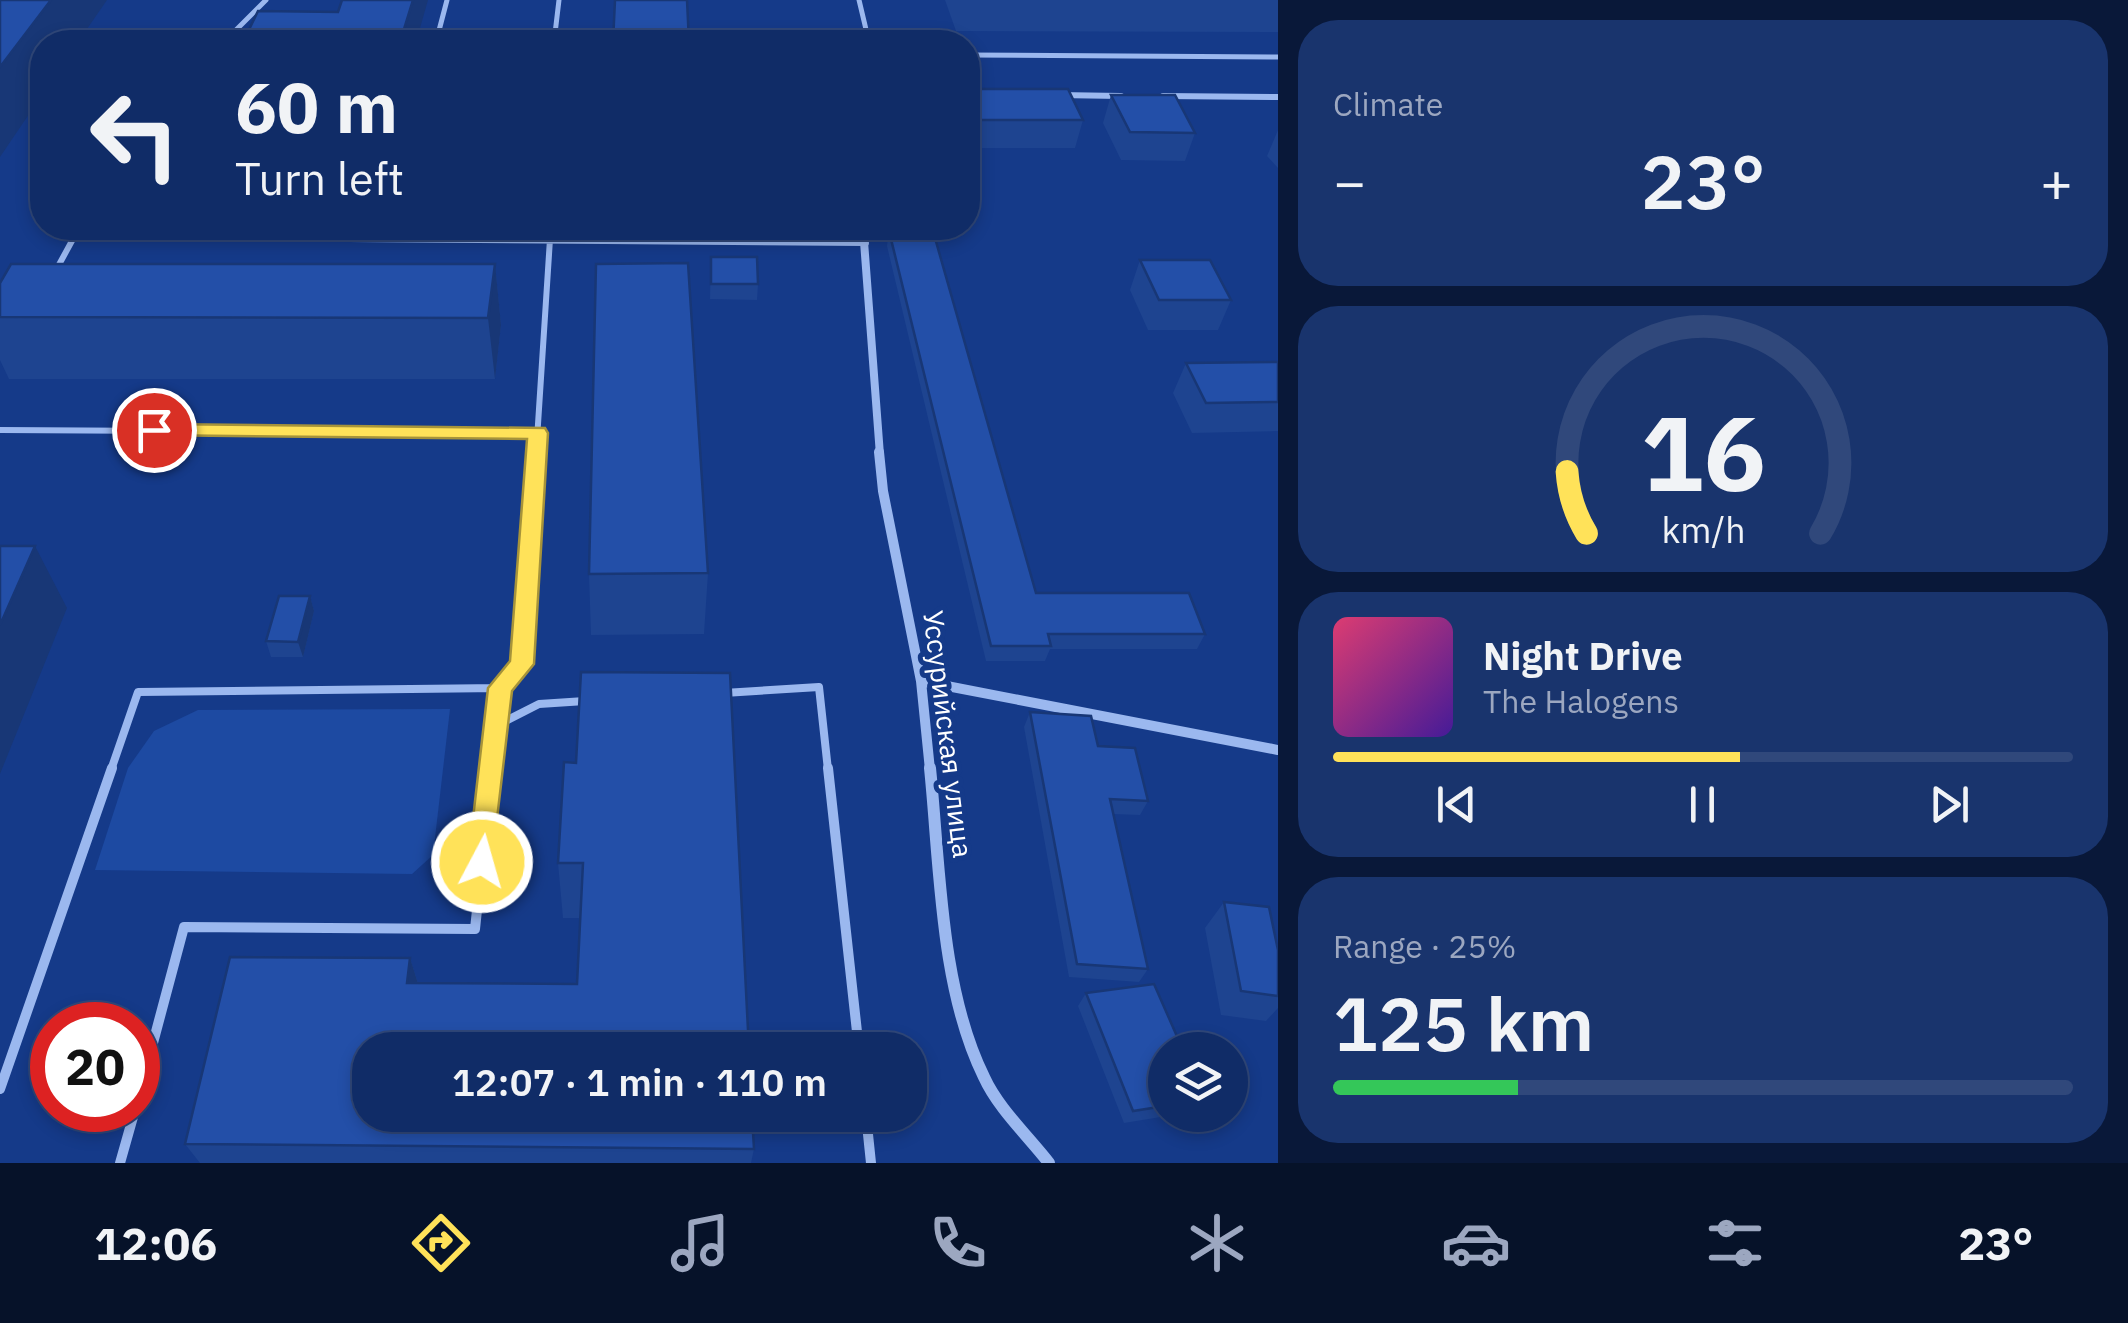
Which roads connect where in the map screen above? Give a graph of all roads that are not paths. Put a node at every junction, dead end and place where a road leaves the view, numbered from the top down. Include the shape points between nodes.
1 (266, 0) edge
2 (446, 0) edge
3 (559, 0) edge
4 (859, 0) edge
5 (236, 30) edge
6 (439, 30) edge
7 (555, 30) edge
8 (866, 30) edge
9 (980, 55) edge
10 (1278, 57) edge
11 (1045, 95) edge
12 (1123, 96) edge
13 (1162, 96) edge
14 (1278, 97) edge
15 (72, 240) edge
16 (550, 240) joint
17 (866, 240) edge
18 (866, 244) junction
19 (46, 287) edge
20 (0, 430) edge
21 (538, 433) junction
22 (921, 681) junction
23 (500, 688) junction
24 (707, 694) edge
25 (595, 700) edge
26 (496, 726) junction
27 (1278, 750) edge
28 (160, 1017) edge
29 (857, 1032) edge
30 (0, 1089) edge
31 (128, 1132) edge
32 (868, 1132) edge
33 (120, 1163) edge
34 (871, 1163) edge
35 (1049, 1163) edge

1 - 5 lane
2 - 6 lane
3 - 7 lane
4 - 8 lane
9 - 10 lane
11 - 12 street
13 - 14 street
15 - 19 lane
16 - 18 lane
16 - 21 lane
17 - 18 street, Уссурийская улица
18 - 22 street, Уссурийская улица via 883,491
20 - 21 lane
21 - 23 lane via 522,664
22 - 27 street
22 - 35 street, Уссурийская улица via 962,1024 986,1081
23 - 26 lane
23 - 30 lane via 138,692
24 - 29 lane via 819,687
25 - 26 lane via 539,704
26 - 28 lane via 475,930 184,927
31 - 33 lane
32 - 34 lane

